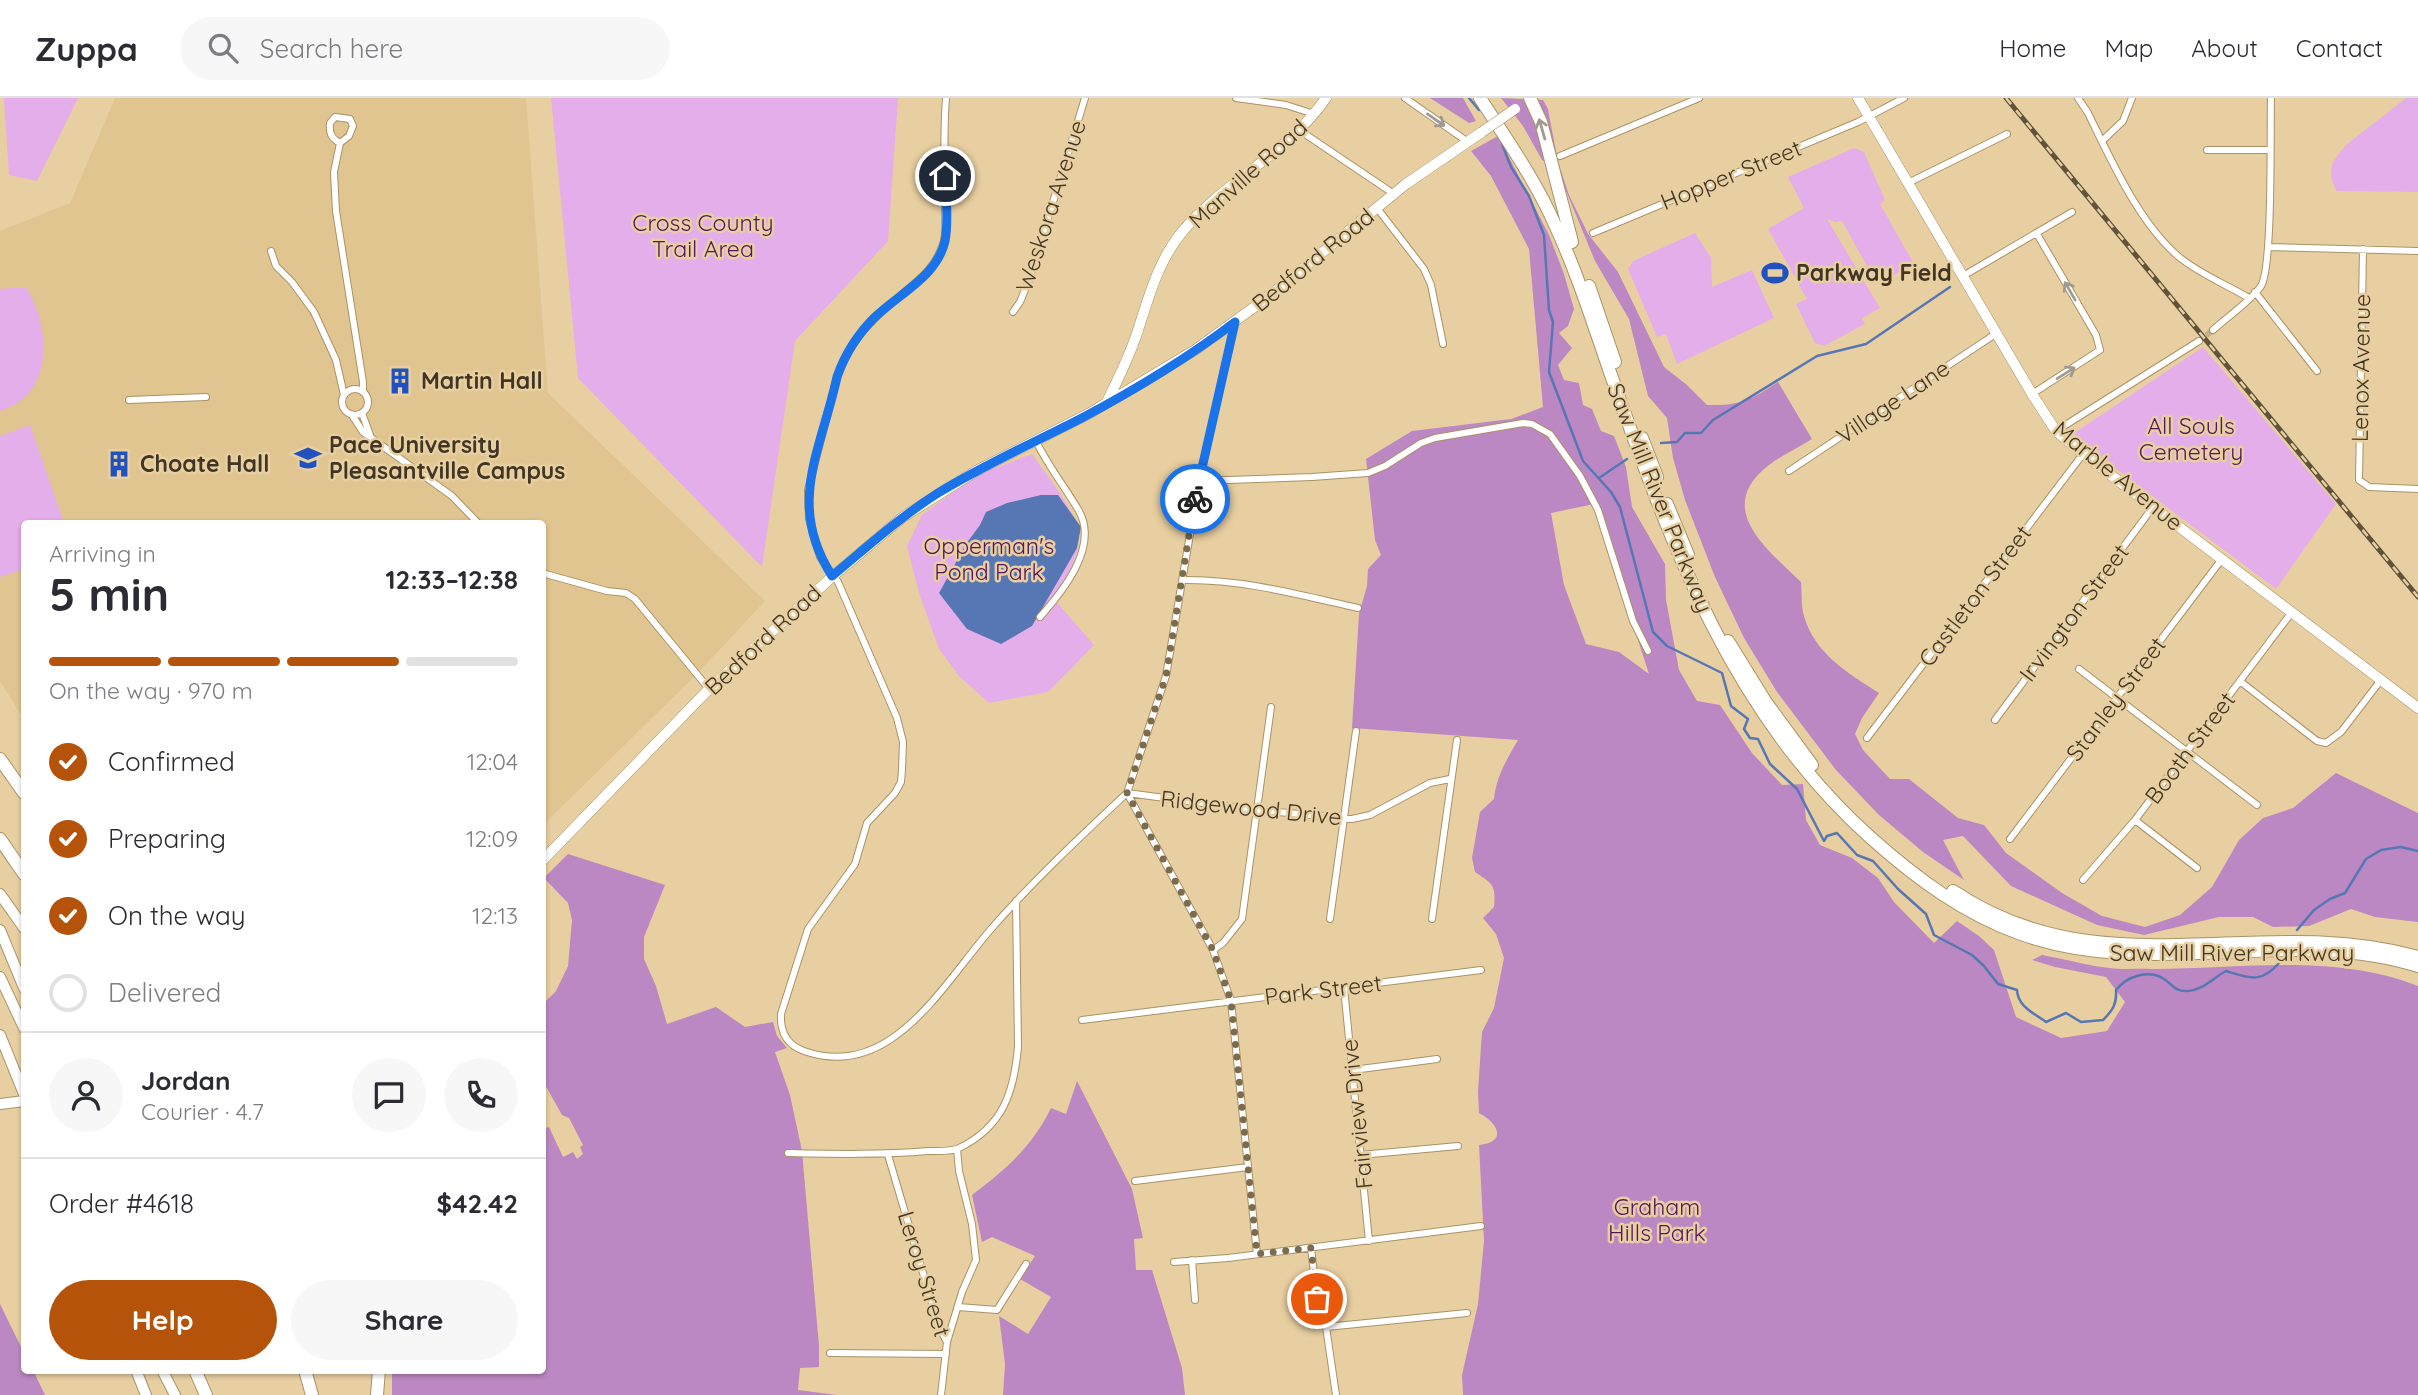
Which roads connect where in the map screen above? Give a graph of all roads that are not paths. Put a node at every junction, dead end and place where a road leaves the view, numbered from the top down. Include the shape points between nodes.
1 (946, 98) edge
2 (1085, 98) edge
3 (1236, 98) edge
4 (1326, 98) edge
5 (1405, 98) edge
6 (1480, 98) edge
7 (1489, 98) edge
8 (1529, 98) edge
9 (1699, 98) edge
10 (1858, 98) edge
11 (1904, 98) edge
12 (2078, 98) edge
13 (2132, 98) edge
14 (2271, 98) edge
15 (1314, 114) junction
16 (1869, 117) junction
17 (1299, 130) junction
18 (2007, 134) dead end
19 (2102, 141) junction
20 (1468, 142) junction
21 (340, 143) junction
22 (2207, 149) dead end
23 (2269, 150) junction
24 (1560, 156) dead end
25 (1908, 183) junction
26 (1394, 194) junction
27 (1377, 208) junction
28 (2071, 212) dead end
29 (1593, 233) dead end
30 (2037, 234) junction
31 (1572, 242) junction
32 (2268, 247) junction
33 (2363, 249) junction
34 (271, 251) dead end
35 (2418, 251) edge
36 (1963, 276) junction
37 (2255, 292) junction
38 (2249, 298) junction
39 (1013, 312) dead end
40 (1235, 322) junction
41 (2213, 330) tunnel mouth
42 (1997, 333) junction
43 (2199, 341) tunnel mouth
44 (1443, 344) dead end
45 (2317, 371) dead end
46 (360, 374) junction
47 (349, 392) junction
48 (363, 392) junction
49 (2032, 394) junction
50 (206, 397) dead end
51 (129, 400) dead end
52 (1106, 404) junction
53 (362, 413) junction
54 (352, 415) junction
55 (2056, 431) junction
56 (370, 435) junction
57 (1036, 441) junction
58 (2083, 454) junction
59 (1789, 471) dead end
60 (1199, 481) junction
61 (2418, 489) edge
62 (2153, 507) junction
63 (475, 520) edge
64 (2222, 559) junction
65 (546, 574) edge
66 (832, 576) junction
67 (1183, 580) junction
68 (1358, 608) dead end
69 (2292, 612) junction
70 (1040, 617) dead end
71 (1648, 651) dead end
72 (2079, 669) dead end
73 (2381, 680) junction
74 (2241, 682) junction
75 (709, 689) junction
76 (2117, 698) junction
77 (1271, 707) dead end
78 (2418, 708) edge
79 (1995, 720) dead end
80 (1356, 731) dead end
81 (1867, 738) dead end
82 (1457, 740) dead end
83 (2187, 751) junction
84 (0, 759) edge
85 (1450, 779) junction
86 (21, 789) edge
87 (1127, 793) junction
88 (2258, 805) dead end
89 (1256, 810) junction
90 (1343, 818) junction
91 (2135, 820) junction
92 (0, 839) edge
93 (2010, 839) dead end
94 (546, 857) edge
95 (2197, 869) dead end
96 (21, 870) edge
97 (2083, 880) dead end
98 (0, 894) edge
99 (1016, 901) junction
100 (1330, 919) dead end
101 (1432, 919) dead end
102 (21, 924) edge
103 (0, 930) edge
104 (1213, 950) junction
105 (2418, 957) edge
106 (2418, 967) edge
107 (1481, 970) dead end
108 (0, 977) edge
109 (21, 981) edge
110 (1344, 988) junction
111 (1231, 1001) junction
112 (1082, 1020) dead end
113 (21, 1022) edge
114 (0, 1035) edge
115 (1437, 1059) dead end
116 (1353, 1070) junction
117 (21, 1087) edge
118 (21, 1101) edge
119 (0, 1104) edge
120 (1458, 1146) dead end
121 (957, 1149) junction
122 (788, 1153) dead end
123 (1360, 1154) junction
124 (888, 1155) junction
125 (1248, 1167) junction
126 (1135, 1181) dead end
127 (1481, 1226) dead end
128 (1369, 1241) junction
129 (1311, 1248) junction
130 (1257, 1254) junction
131 (1192, 1260) junction
132 (1174, 1262) dead end
133 (1026, 1264) dead end
134 (1195, 1300) dead end
135 (958, 1307) junction
136 (1467, 1313) dead end
137 (1326, 1326) junction
138 (947, 1342) junction
139 (830, 1353) dead end
140 (946, 1354) junction
141 (138, 1374) edge
142 (143, 1374) edge
143 (164, 1374) edge
144 (173, 1374) edge
145 (197, 1374) edge
146 (305, 1374) edge
147 (379, 1374) edge
148 (148, 1395) edge
149 (175, 1395) edge
150 (181, 1395) edge
151 (206, 1395) edge
152 (312, 1395) edge
153 (377, 1395) edge
154 (941, 1395) edge
155 (1336, 1395) edge

1 - 66 street via 944,242 920,281 854,340 837,377 814,463 808,490 809,519 820,557
2 - 39 street, Weskora Avenue via 1029,281
3 - 15 street
4 - 15 main road, Manville Road
5 -> 20 street
6 - 106 highway, Saw Mill River Parkway via 1529,174 1560,236 1670,535 1716,635 1773,729 1864,832 1970,911 2045,942 2156,956 2336,950
7 - 31 highway, Saw Mill River Parkway via 1538,174
8 - 20 main road, Bedford Road, bridge
31 -> 8 highway via 1541,122
9 - 24 street
10 - 16 main road, Marble Avenue
11 - 16 street, Hopper Street
12 - 19 street
13 - 19 street via 2123,121
14 - 23 street
15 - 17 main road, Manville Road
16 - 25 main road, Marble Avenue
16 - 29 street, Hopper Street
17 - 26 street
17 - 52 main road, Manville Road via 1196,217 1171,246
18 - 25 street
19 - 38 street via 2161,240 2180,258
20 - 26 main road, Bedford Road
21 - 21 street via 329,132 335,117 350,119 353,127
21 - 46 street via 334,172 336,211
22 - 23 street
23 - 32 street
25 - 36 main road, Marble Avenue
26 - 27 main road, Bedford Road
27 - 40 main road, Bedford Road
27 - 44 street via 1424,269
28 - 30 street
30 - 36 street
49 -> 30 street via 2100,349
31 - 105 highway, Saw Mill River Parkway via 1677,529 1732,648 1815,768 1893,846 1984,909 2062,937 2158,947 2338,942
32 - 33 street
32 - 37 street via 2263,281
33 - 35 street
33 - 61 street, Lenox Avenue via 2360,480 2364,485
34 - 47 street via 276,266 314,312
36 - 42 main road, Marble Avenue
37 - 38 street
37 - 45 street
38 - 41 street
40 - 52 main road, Bedford Road
40 - 60 street
42 - 49 main road, Marble Avenue
42 - 59 street, Village Lane
43 - 55 street
46 - 47 street
46 - 48 street
47 - 48 street
47 - 54 street via 342,405
48 - 53 street via 368,403
49 - 55 main road, Marble Avenue
50 - 51 street
52 - 57 main road, Bedford Road
53 - 54 street
53 - 56 street
54 - 56 street
55 - 58 main road, Marble Avenue
56 - 63 street via 452,496
57 - 66 main road, Bedford Road via 936,494
57 - 70 street via 1080,513 1085,531 1068,580
58 - 62 main road, Marble Avenue
58 - 81 street, Castleton Street
60 - 67 street
60 - 71 street via 1368,473 1435,438 1532,424 1550,434 1598,510 1633,621
62 - 64 main road, Marble Avenue
62 - 79 street, Irvington Street
64 - 69 main road, Marble Avenue
64 - 76 street, Stanley Street
65 - 75 street via 635,599
66 - 75 main road, Bedford Road
66 - 99 street via 897,718 903,742 901,782 867,823 855,864 803,940 781,1014 786,1039 803,1051 846,1057 859,1056 891,1039 915,1020
67 - 68 street via 1269,588
67 - 87 street via 1166,676
69 - 73 main road, Marble Avenue
69 - 74 street, Booth Street
72 - 76 street
73 - 74 street via 2341,732 2326,743 2316,741
73 - 78 main road, Marble Avenue
74 - 83 street, Booth Street
75 - 94 main road, Bedford Road
76 - 83 street
76 - 93 street, Stanley Street
77 - 89 street
80 - 90 street
82 - 85 street
83 - 88 street
83 - 91 street, Booth Street
84 - 86 highway
85 - 90 street, Ridgewood Drive via 1430,783 1370,815
85 - 101 street
87 - 89 street, Ridgewood Drive
87 - 99 street
87 - 104 street
89 - 90 street, Ridgewood Drive
89 - 104 street via 1242,919
90 - 100 street
91 - 95 street
91 - 97 street, Booth Street
92 - 96 highway
98 - 102 main road
99 - 121 street via 1018,1047 1012,1090 993,1122
103 - 109 main road
104 - 111 street
107 - 110 street, Park Street
108 - 113 main road
110 - 111 street, Park Street
110 - 116 street, Fairview Drive
111 - 112 street, Park Street
111 - 125 street
114 - 117 main road
115 - 116 street
116 - 123 street, Fairview Drive
118 - 119 main road
120 - 123 street
121 - 124 street
121 - 135 street via 976,1251
122 - 124 street
123 - 128 street, Fairview Drive
124 - 138 street, Leroy Street
125 - 126 street
125 - 130 street
127 - 128 street
128 - 129 street
129 - 130 street
129 - 137 street via 1317,1299
130 - 131 street
131 - 132 street
131 - 134 street
133 - 135 street via 997,1310
135 - 138 street
136 - 137 street
137 - 155 street
138 - 140 street, Leroy Street
139 - 140 street
140 - 154 street, Leroy Street
141 - 148 main road
142 - 148 main road
143 - 149 main road
144 - 150 main road
145 - 151 highway
146 - 152 highway
147 - 153 highway

